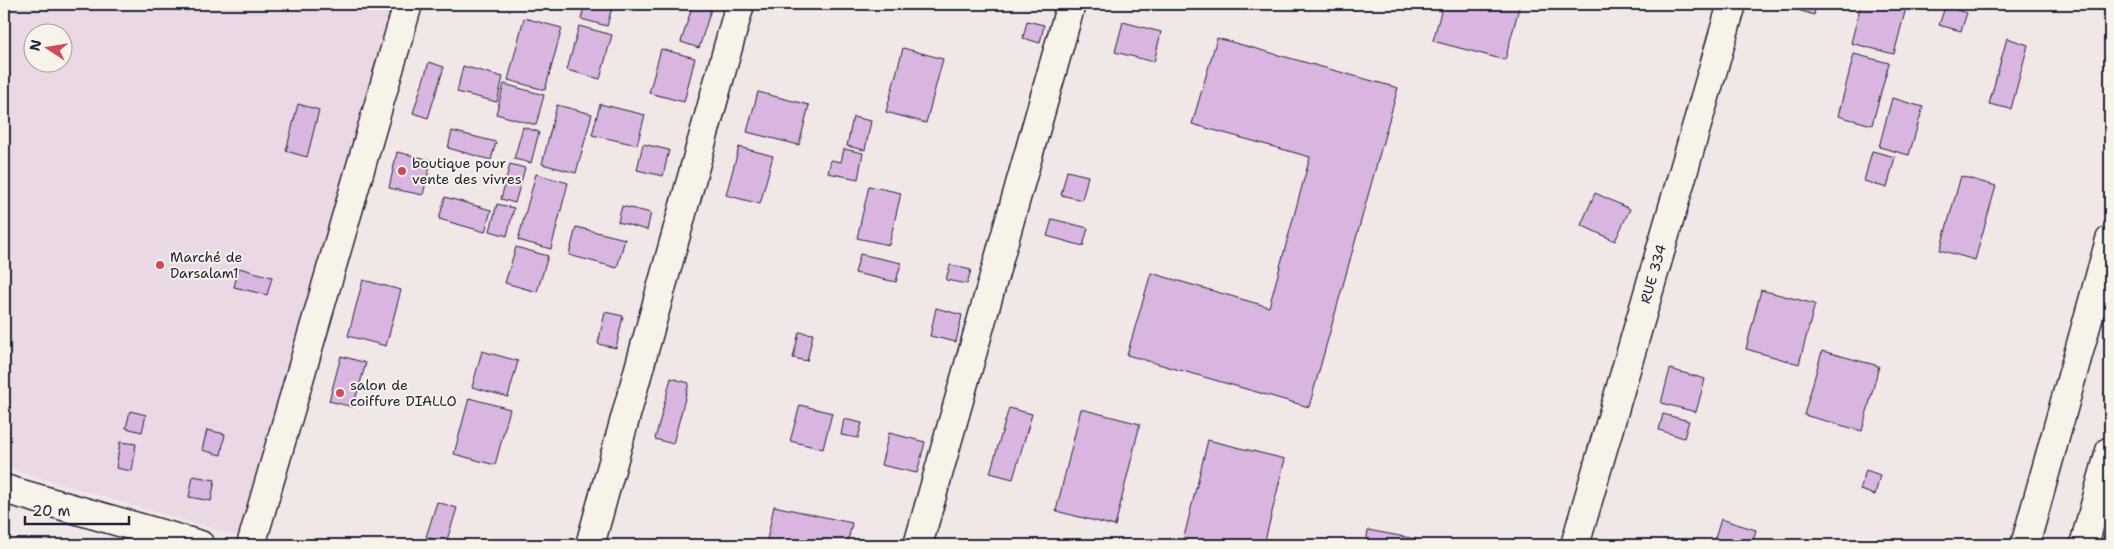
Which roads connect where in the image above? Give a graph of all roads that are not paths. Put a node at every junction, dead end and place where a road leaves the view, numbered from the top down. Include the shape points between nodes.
1 (408, 4) edge
2 (740, 4) edge
3 (1071, 4) edge
4 (1732, 4) edge
5 (2110, 240) edge
6 (2110, 451) edge
7 (4, 489) edge
8 (200, 545) edge
9 (251, 545) edge
10 (590, 545) edge
11 (918, 545) edge
12 (1575, 545) edge
13 (2025, 545) edge
14 (2084, 545) edge

1 - 9 street
2 - 10 street
3 - 11 street
4 - 12 street, RUE 334
5 - 13 street
6 - 14 street
7 - 8 street

